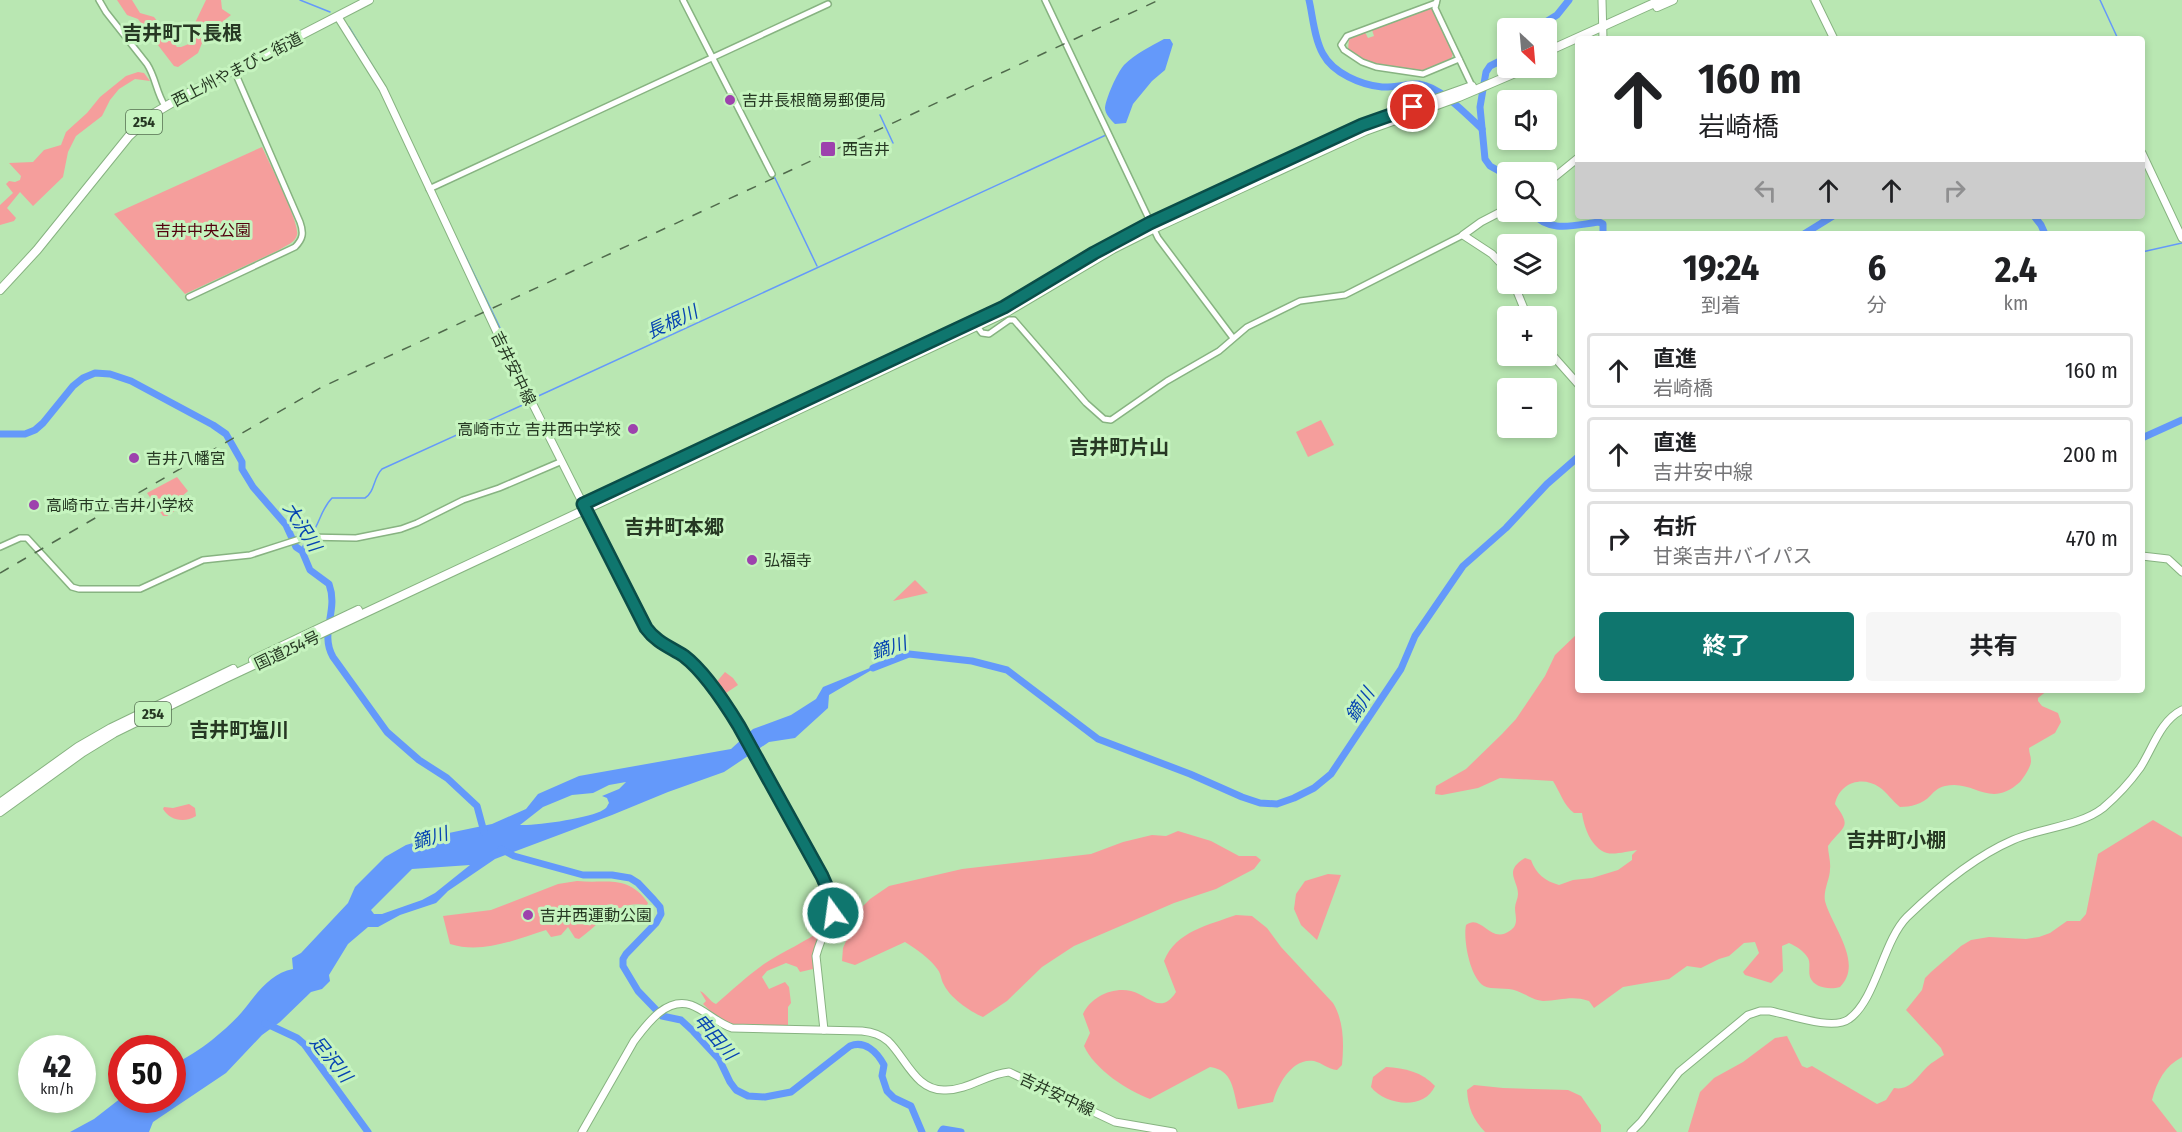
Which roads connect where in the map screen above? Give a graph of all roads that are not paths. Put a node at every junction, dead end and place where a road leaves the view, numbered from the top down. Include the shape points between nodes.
1 (99, 0) edge
2 (369, 0) edge
3 (683, 0) edge
4 (1045, 0) edge
5 (1602, 0) edge
6 (1661, 0) edge
7 (1673, 0) edge
8 (1815, 0) edge
9 (1437, 1) edge
10 (828, 4) dead end
11 (338, 17) junction
12 (1603, 32) edge
13 (1833, 36) edge
14 (1575, 42) edge
15 (1575, 45) edge
16 (1557, 48) edge
17 (1557, 53) edge
18 (712, 56) junction
19 (1459, 59) junction
20 (234, 70) junction
21 (1497, 78) edge
22 (1499, 78) edge
23 (1493, 80) junction
24 (1476, 86) junction
25 (165, 106) junction
26 (2145, 159) edge
27 (1575, 160) edge
28 (772, 174) dead end
29 (1557, 175) edge
30 (429, 189) junction
31 (1497, 214) edge
32 (1152, 226) junction
33 (1463, 235) junction
34 (2182, 238) edge
35 (1497, 259) edge
36 (0, 290) edge
37 (189, 297) dead end
38 (976, 324) junction
39 (1233, 338) junction
40 (1557, 360) edge
41 (1575, 381) edge
42 (560, 462) junction
43 (584, 506) junction
44 (0, 547) edge
45 (2145, 556) edge
46 (2182, 572) edge
47 (317, 633) junction
48 (2182, 710) edge
49 (0, 803) edge
50 (0, 812) edge
51 (824, 1030) junction
52 (582, 1132) edge
53 (1173, 1132) edge
54 (1631, 1132) edge

1 - 25 street via 152,71
2 - 11 highway, 西上州やまびこ街道 / 254
3 - 18 street
4 - 32 street
5 - 12 main road
6 - 12 highway
7 - 12 highway
8 - 13 main road
9 - 19 street via 1436,8
9 - 19 street via 1347,36 1341,45 1362,62 1376,67 1423,74
10 - 18 street
11 - 20 highway, 西上州やまびこ街道 / 254
11 - 30 main road, 吉井安中線 via 378,81
14 - 16 highway
15 - 17 highway
18 - 28 street
18 - 30 street
19 - 24 street
20 - 25 highway, 西上州やまびこ街道 / 254
20 - 37 street via 300,222 302,237 295,247
21 - 23 highway, 254
22 - 23 highway, 254
23 - 24 highway, 254
24 - 32 highway, 254 via 1362,125
25 - 36 highway, 西上州やまびこ街道 / 254 via 129,136
26 - 34 main road
27 - 29 main road
30 - 42 main road, 吉井安中線
31 - 33 main road
32 - 38 highway, 254 via 1094,253
32 - 39 street
33 - 35 main road
33 - 39 street via 1351,293 1300,301 1246,327
38 - 39 street via 982,333 989,334 1014,320 1086,403 1110,420 1219,351
38 - 43 highway, 254
40 - 41 main road
42 - 43 main road, 吉井安中線
42 - 44 street via 401,529 356,538 310,537 250,555 203,560 140,589 80,590 72,587 27,537
43 - 47 highway, 国道254号 / 254
43 - 51 main road, 吉井安中線 via 646,628 657,640 684,656 728,708 822,876 833,901 831,923 816,956
45 - 46 main road via 2168,558
47 - 49 highway, 国道254号 / 254 via 111,728
47 - 50 highway, 国道254号 / 254 via 114,734
48 - 54 main road via 2170,718 2141,767 2104,807 2092,815 2000,846 1974,862 1906,918 1860,1009 1849,1020 1834,1025 1770,1011 1748,1015 1679,1071
51 - 52 main road via 732,1028 691,1005 669,1006 634,1041
51 - 53 main road, 吉井安中線 via 876,1033 922,1083 934,1089 947,1090 1009,1072 1114,1122

